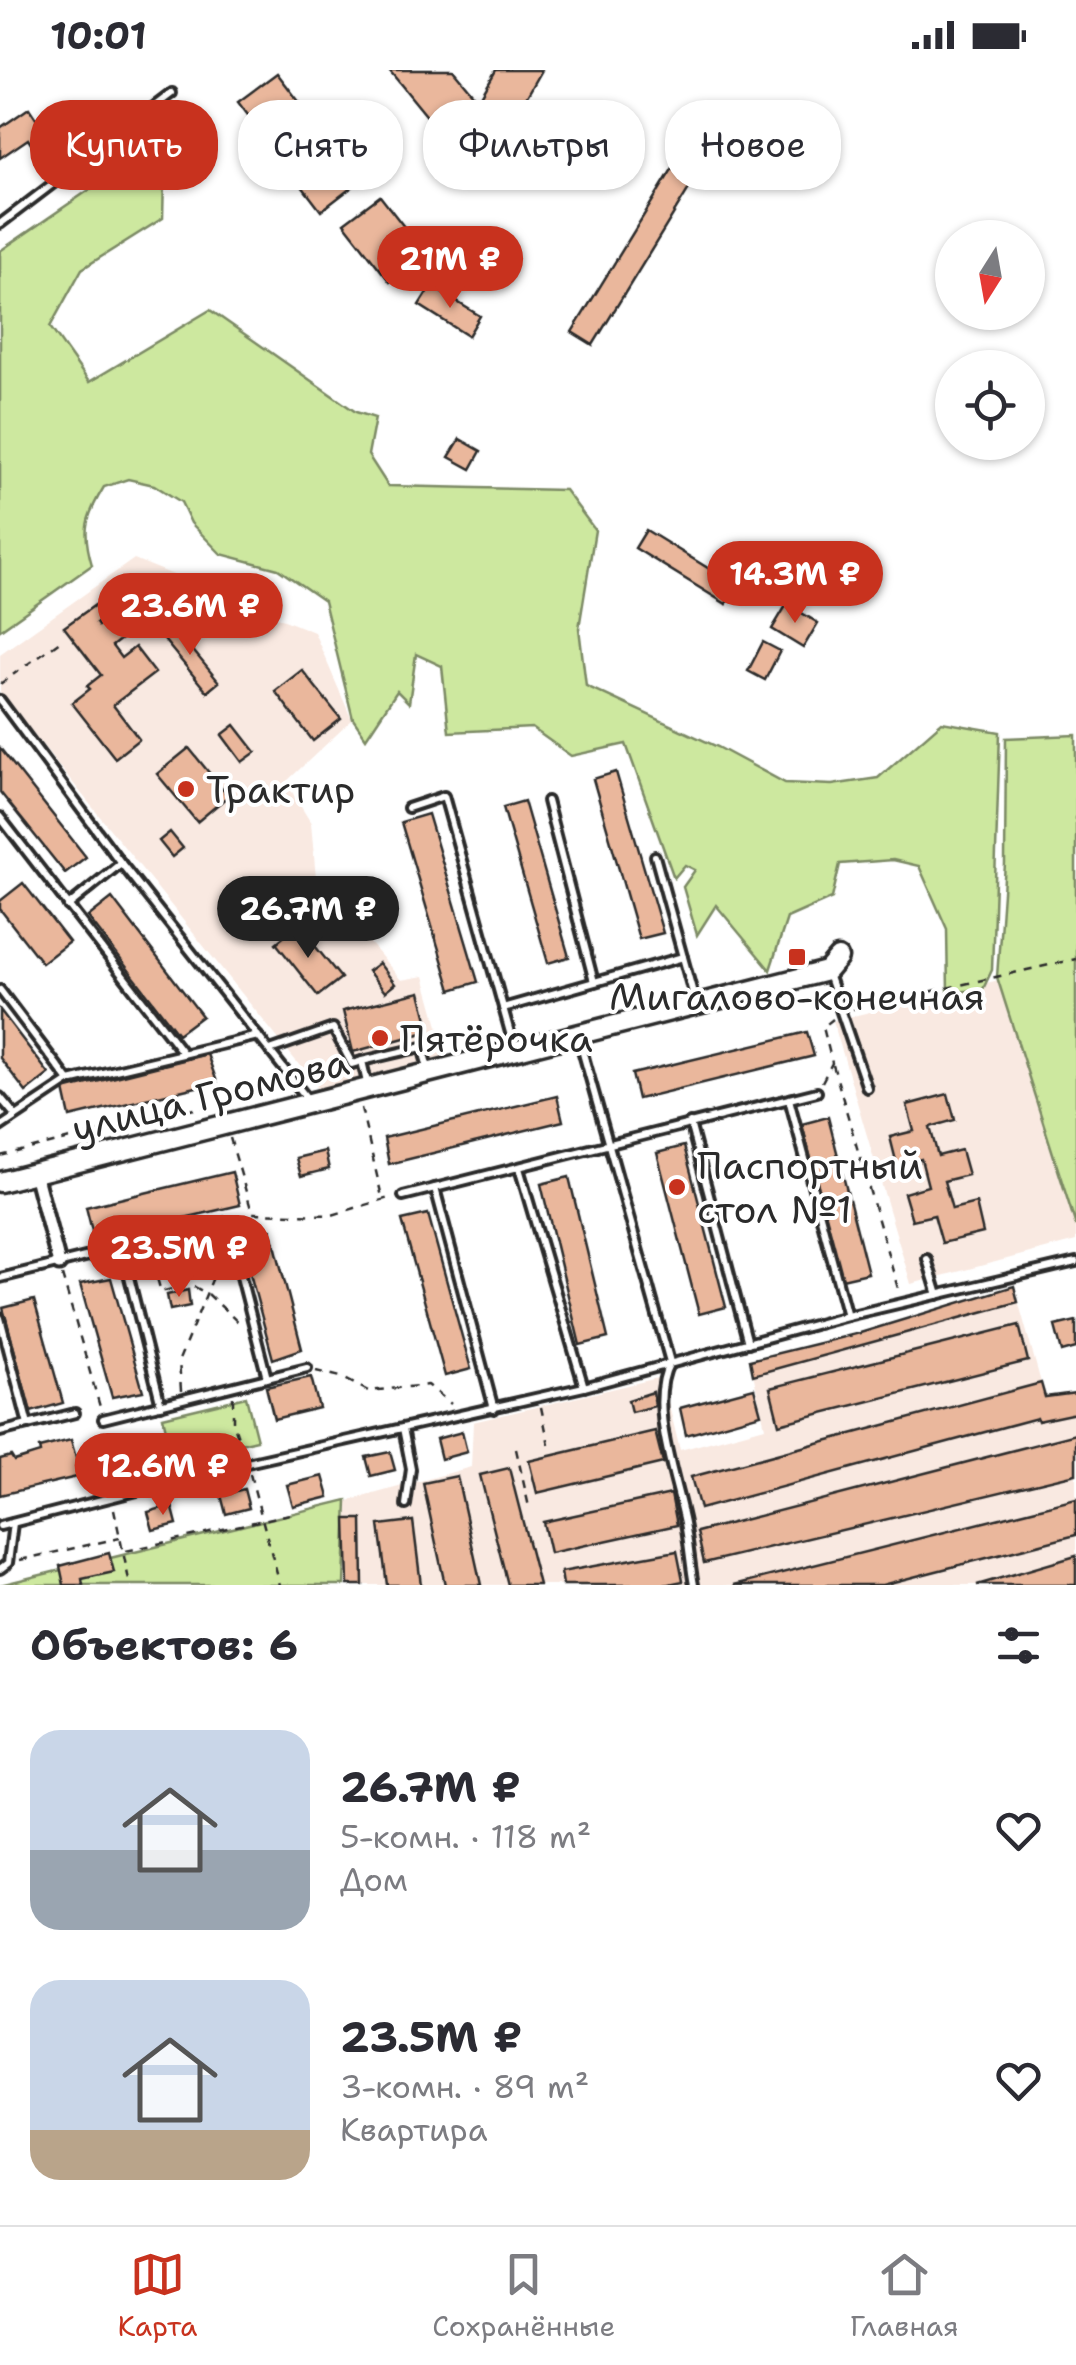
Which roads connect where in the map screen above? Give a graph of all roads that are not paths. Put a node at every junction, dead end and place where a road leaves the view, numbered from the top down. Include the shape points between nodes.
1 (172, 93) dead end
2 (0, 224) edge
3 (0, 700) edge
4 (546, 801) dead end
5 (408, 808) dead end
6 (0, 817) edge
7 (655, 856) dead end
8 (121, 862) junction
9 (68, 906) junction
10 (682, 958) junction
11 (832, 964) joint
12 (594, 982) junction
13 (0, 990) edge
14 (696, 1004) junction
15 (503, 1008) junction
16 (578, 1034) junction
17 (259, 1036) junction
18 (270, 1050) junction
19 (514, 1050) junction
20 (183, 1053) junction
21 (362, 1061) junction
22 (430, 1072) junction
23 (70, 1080) junction
24 (867, 1088) dead end
25 (363, 1089) junction
26 (817, 1092) road end
27 (0, 1096) edge
28 (788, 1100) junction
29 (311, 1103) junction
30 (15, 1115) junction
31 (690, 1122) junction
32 (0, 1127) edge
33 (608, 1143) junction
34 (519, 1168) junction
35 (35, 1173) junction
36 (0, 1182) edge
37 (435, 1188) junction
38 (402, 1196) road end
39 (122, 1248) junction
40 (927, 1258) dead end
41 (1076, 1262) edge
42 (59, 1264) junction
43 (0, 1278) edge
44 (938, 1294) junction
45 (848, 1316) junction
46 (0, 1318) edge
47 (748, 1344) junction
48 (670, 1362) junction
49 (308, 1368) road end
50 (267, 1378) junction
51 (584, 1388) junction
52 (162, 1405) junction
53 (494, 1409) junction
54 (74, 1413) dead end
55 (103, 1419) road end
56 (28, 1424) junction
57 (404, 1428) junction
58 (0, 1432) edge
59 (406, 1505) dead end
60 (12, 1523) junction
61 (0, 1526) edge
62 (0, 1569) edge
63 (694, 1585) edge

1 - 2 lane
3 - 8 lane
4 - 12 lane
5 - 15 lane via 444,796
6 - 9 lane
7 - 10 lane
8 - 9 lane
8 - 17 lane
9 - 20 lane
10 - 12 lane
10 - 14 lane
11 - 14 street, улица Громова
11 - 24 lane
12 - 15 lane
13 - 23 lane
14 - 16 street, улица Громова
15 - 19 lane
16 - 19 street, улица Громова
16 - 33 lane
17 - 18 lane
17 - 20 lane
18 - 21 lane via 332,1028 352,1064
18 - 29 lane
19 - 22 street, улица Громова
20 - 23 lane
21 - 22 lane via 422,1047
21 - 25 lane
22 - 25 street, улица Громова
23 - 30 lane
25 - 29 street, улица Громова
26 - 28 lane
27 - 30 lane
28 - 31 lane
28 - 45 lane
29 - 35 street, улица Громова
30 - 32 lane
31 - 33 lane
31 - 47 lane
33 - 34 lane
33 - 48 lane
34 - 37 lane
34 - 51 lane
35 - 36 street, улица Громова
35 - 42 street
37 - 38 lane
37 - 53 lane
39 - 42 lane
39 - 50 lane via 228,1222
39 - 52 lane
40 - 44 lane
41 - 44 lane
42 - 43 lane
44 - 45 lane
45 - 47 lane
46 - 56 lane
47 - 48 lane
48 - 51 lane
48 - 63 lane via 662,1377 663,1420
49 - 50 lane
50 - 52 lane
51 - 53 lane
52 - 55 lane
53 - 57 lane
54 - 56 lane
56 - 58 lane
57 - 59 lane via 412,1469
57 - 60 lane
60 - 61 lane
60 - 62 lane via 8,1563

